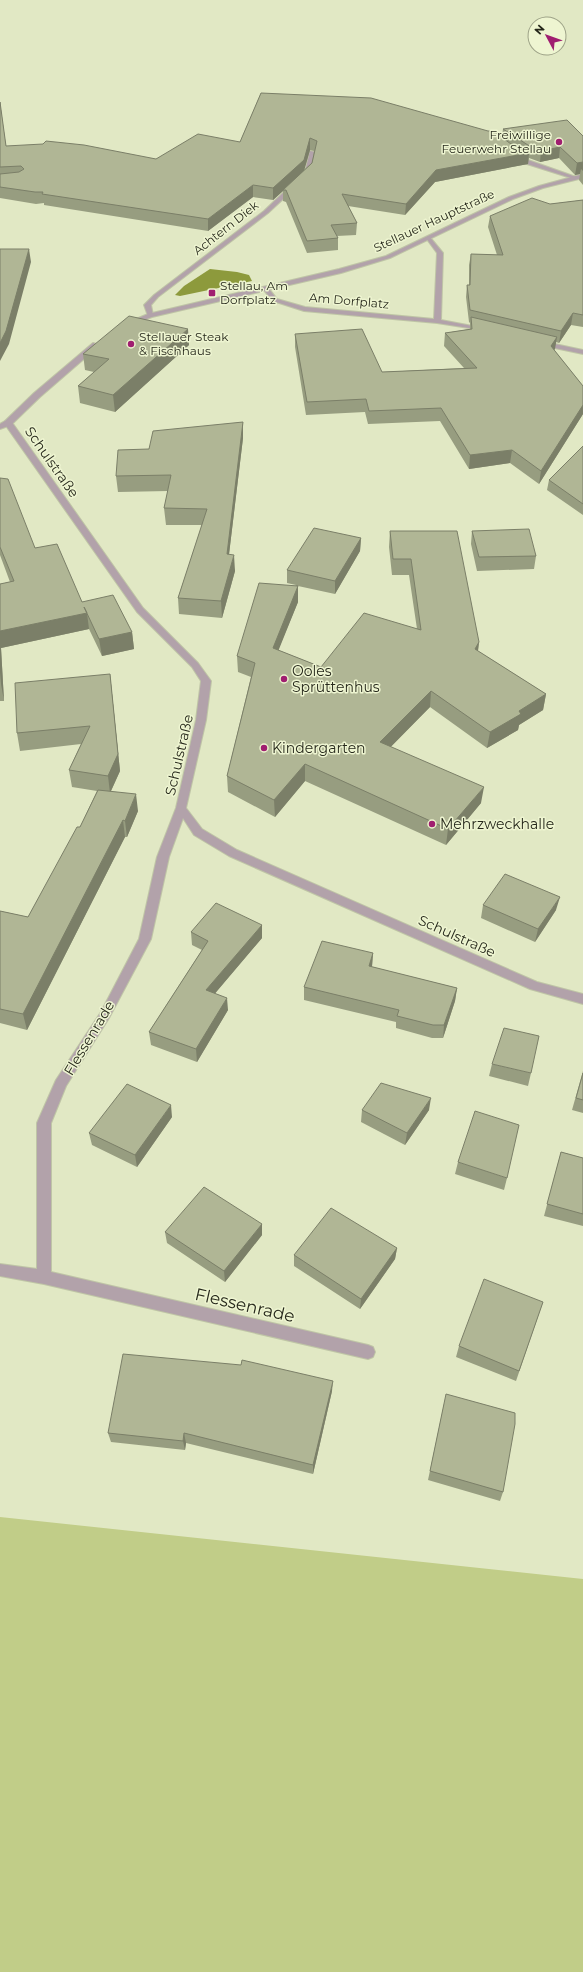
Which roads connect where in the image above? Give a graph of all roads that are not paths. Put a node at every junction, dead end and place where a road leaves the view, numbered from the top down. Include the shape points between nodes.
1 (312, 152) edge
2 (510, 153) edge
3 (583, 176) edge
4 (573, 177) junction
5 (429, 238) junction
6 (266, 288) junction
7 (150, 314) junction
8 (437, 321) junction
9 (117, 329) edge
10 (492, 331) edge
11 (530, 339) edge
12 (100, 341) edge
13 (583, 352) edge
14 (4, 425) edge
15 (181, 808) junction
16 (583, 999) edge
17 (0, 1270) edge
18 (44, 1277) junction
19 (368, 1352) dead end

1 - 7 street, Achtern Diek via 308,173 266,212 156,296 147,305
2 - 4 street via 529,163
3 - 4 street, Stellauer Hauptstraße
4 - 5 street, Stellauer Hauptstraße via 510,198
5 - 6 street, Stellauer Hauptstraße via 388,257
5 - 8 street via 440,253
6 - 7 street, Stellauer Hauptstraße
6 - 8 street, Am Dorfplatz via 275,300 304,309
7 - 9 street, Stellauer Hauptstraße
8 - 10 street, Am Dorfplatz
11 - 13 street
12 - 14 street
14 - 15 street, Schulstraße via 140,610 195,664 206,681 201,720
15 - 16 street, Schulstraße via 198,832 233,853 534,986
15 - 18 street, Flessenrade via 163,857 144,939 105,1015 61,1084 44,1123
17 - 18 street, Flessenrade
18 - 19 street, Flessenrade

